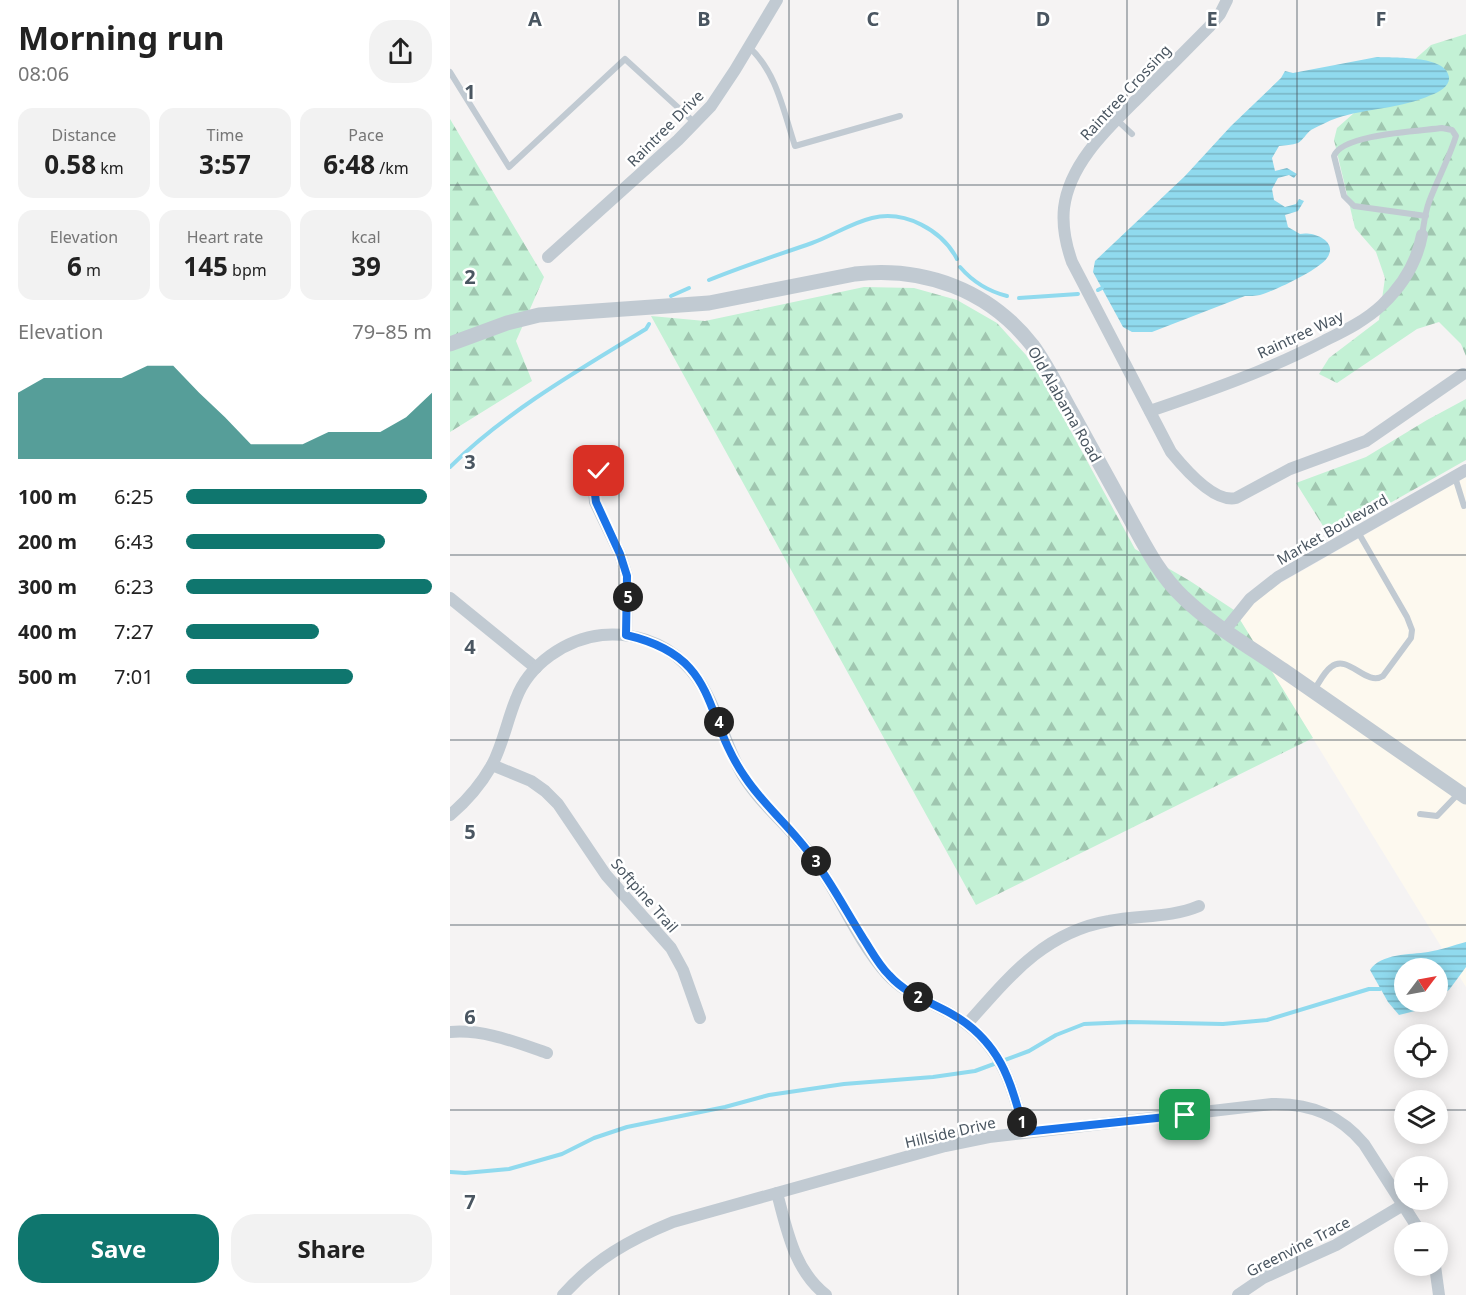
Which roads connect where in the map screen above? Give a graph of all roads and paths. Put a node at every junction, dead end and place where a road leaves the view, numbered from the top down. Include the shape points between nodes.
1 (777, 0) edge
2 (1227, 0) edge
3 (749, 47) junction
4 (450, 72) edge
5 (900, 116) dead end
6 (1117, 120) junction
7 (695, 123) junction
8 (1132, 134) dead end
9 (1426, 216) junction
10 (1422, 235) joint
11 (548, 257) dead end
12 (450, 344) edge
13 (1463, 374) dead end
14 (1150, 411) junction
15 (1466, 470) edge
16 (599, 471) dead end
17 (1454, 476) junction
18 (1464, 506) dead end
19 (1358, 532) junction
20 (450, 598) edge
21 (1225, 630) junction
22 (626, 635) junction
23 (536, 668) junction
24 (1313, 691) junction
25 (492, 765) junction
26 (1463, 795) edge
27 (450, 814) edge
28 (1420, 814) dead end
29 (1199, 906) dead end
30 (700, 1018) dead end
31 (967, 1024) junction
32 (450, 1032) edge
33 (547, 1053) dead end
34 (1024, 1132) junction
35 (1394, 1190) edge
36 (777, 1193) junction
37 (1396, 1210) edge
38 (1437, 1276) edge
39 (563, 1295) edge
40 (826, 1295) edge
41 (1238, 1295) edge
42 (1439, 1295) edge

1 - 3 street, Raintree Drive
2 - 6 street, Raintree Crossing via 1209,27
3 - 5 lane via 772,76 795,146
3 - 7 street, Raintree Drive
4 - 7 lane via 509,167 625,59
6 - 8 lane
6 - 14 street, Raintree Crossing via 1087,155 1068,192 1064,208 1066,243 1072,262
7 - 11 street, Raintree Drive
9 - 9 lane via 1348,202 1334,156 1336,151 1356,140 1442,128 1452,130 1456,136 1452,150
9 - 10 lane
10 - 14 street, Raintree Way via 1413,266 1394,292 1354,325 1235,381
12 - 21 street, Old Alabama Road via 539,315 709,303 855,273 896,271 941,280 1003,314 1033,347 1154,561 1183,597
13 - 14 street, Raintree Crossing via 1366,441 1305,463 1229,500 1184,468
15 - 17 street, Market Boulevard
16 - 22 street via 594,487 596,502 627,576
17 - 18 lane
17 - 19 street, Market Boulevard
19 - 21 street, Market Boulevard via 1262,589
19 - 24 lane via 1407,617 1411,638 1379,679 1339,664 1331,667
20 - 23 street
21 - 24 street, Old Alabama Road
22 - 23 street via 577,641 555,651
22 - 31 street via 665,649 696,676 743,775 813,858 887,974 911,994
23 - 25 street via 516,697
24 - 26 street, Old Alabama Road
25 - 27 street
25 - 30 street, Softpine Trail via 531,781 558,804 606,875 672,948
26 - 28 lane via 1437,816
29 - 31 street via 1177,914 1106,921 1060,938 1017,968
31 - 34 street via 986,1041 1003,1065
32 - 33 street via 499,1036
34 - 35 street, Hillside Drive via 1272,1104 1302,1105 1330,1115 1355,1133
34 - 36 street, Hillside Drive via 945,1146
36 - 39 street, Hillside Drive via 673,1222 638,1237 592,1267
36 - 40 street via 801,1267
37 - 41 street, Greenvine Trace via 1336,1245 1263,1278
38 - 42 street

